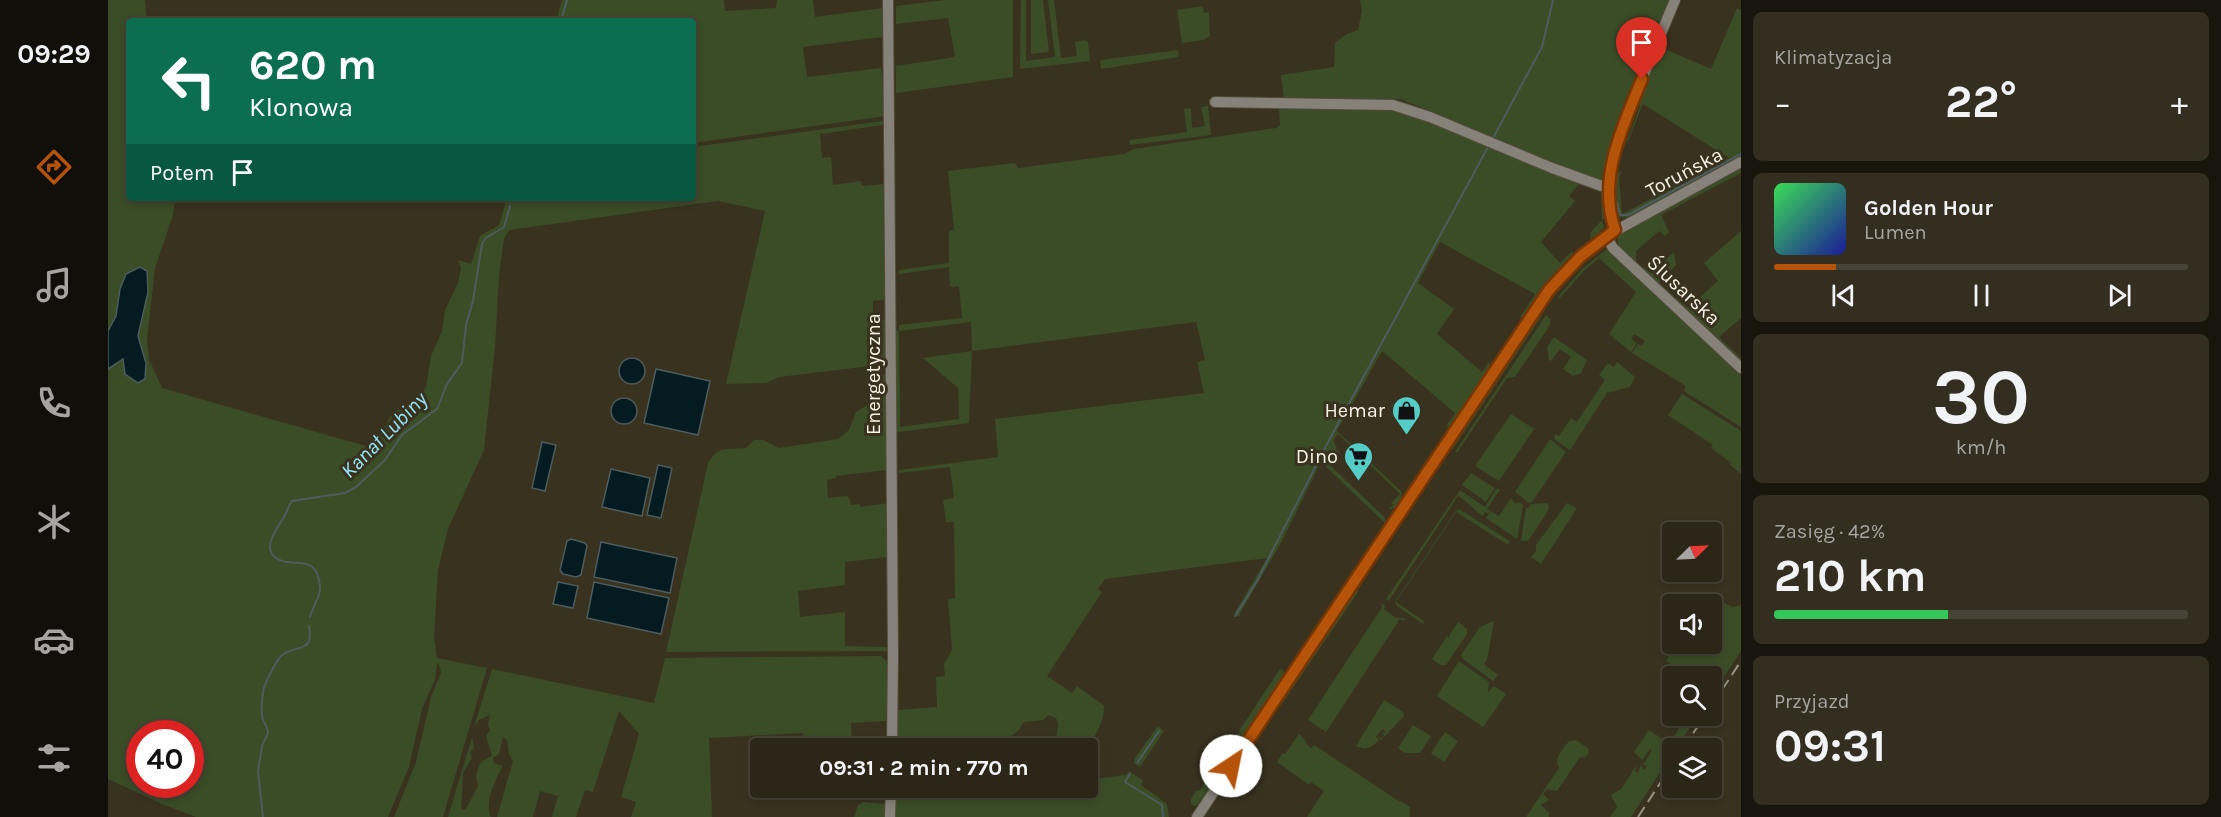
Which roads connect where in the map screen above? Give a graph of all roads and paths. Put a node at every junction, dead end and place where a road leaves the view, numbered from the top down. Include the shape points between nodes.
1 (888, 0) edge
2 (1676, 0) edge
3 (1215, 102) dead end
4 (1741, 162) edge
5 (1610, 189) junction
6 (1610, 233) junction
7 (1741, 368) edge
8 (892, 738) edge
9 (891, 798) edge
10 (890, 817) edge
11 (1197, 817) edge

1 - 8 street, Energetyczna
2 - 5 street via 1618,141
3 - 5 street via 1393,105
4 - 6 street, Toruńska
5 - 6 street
6 - 7 street, Ślusarska via 1613,248
6 - 11 street, Toruńska via 1549,290
9 - 10 street

